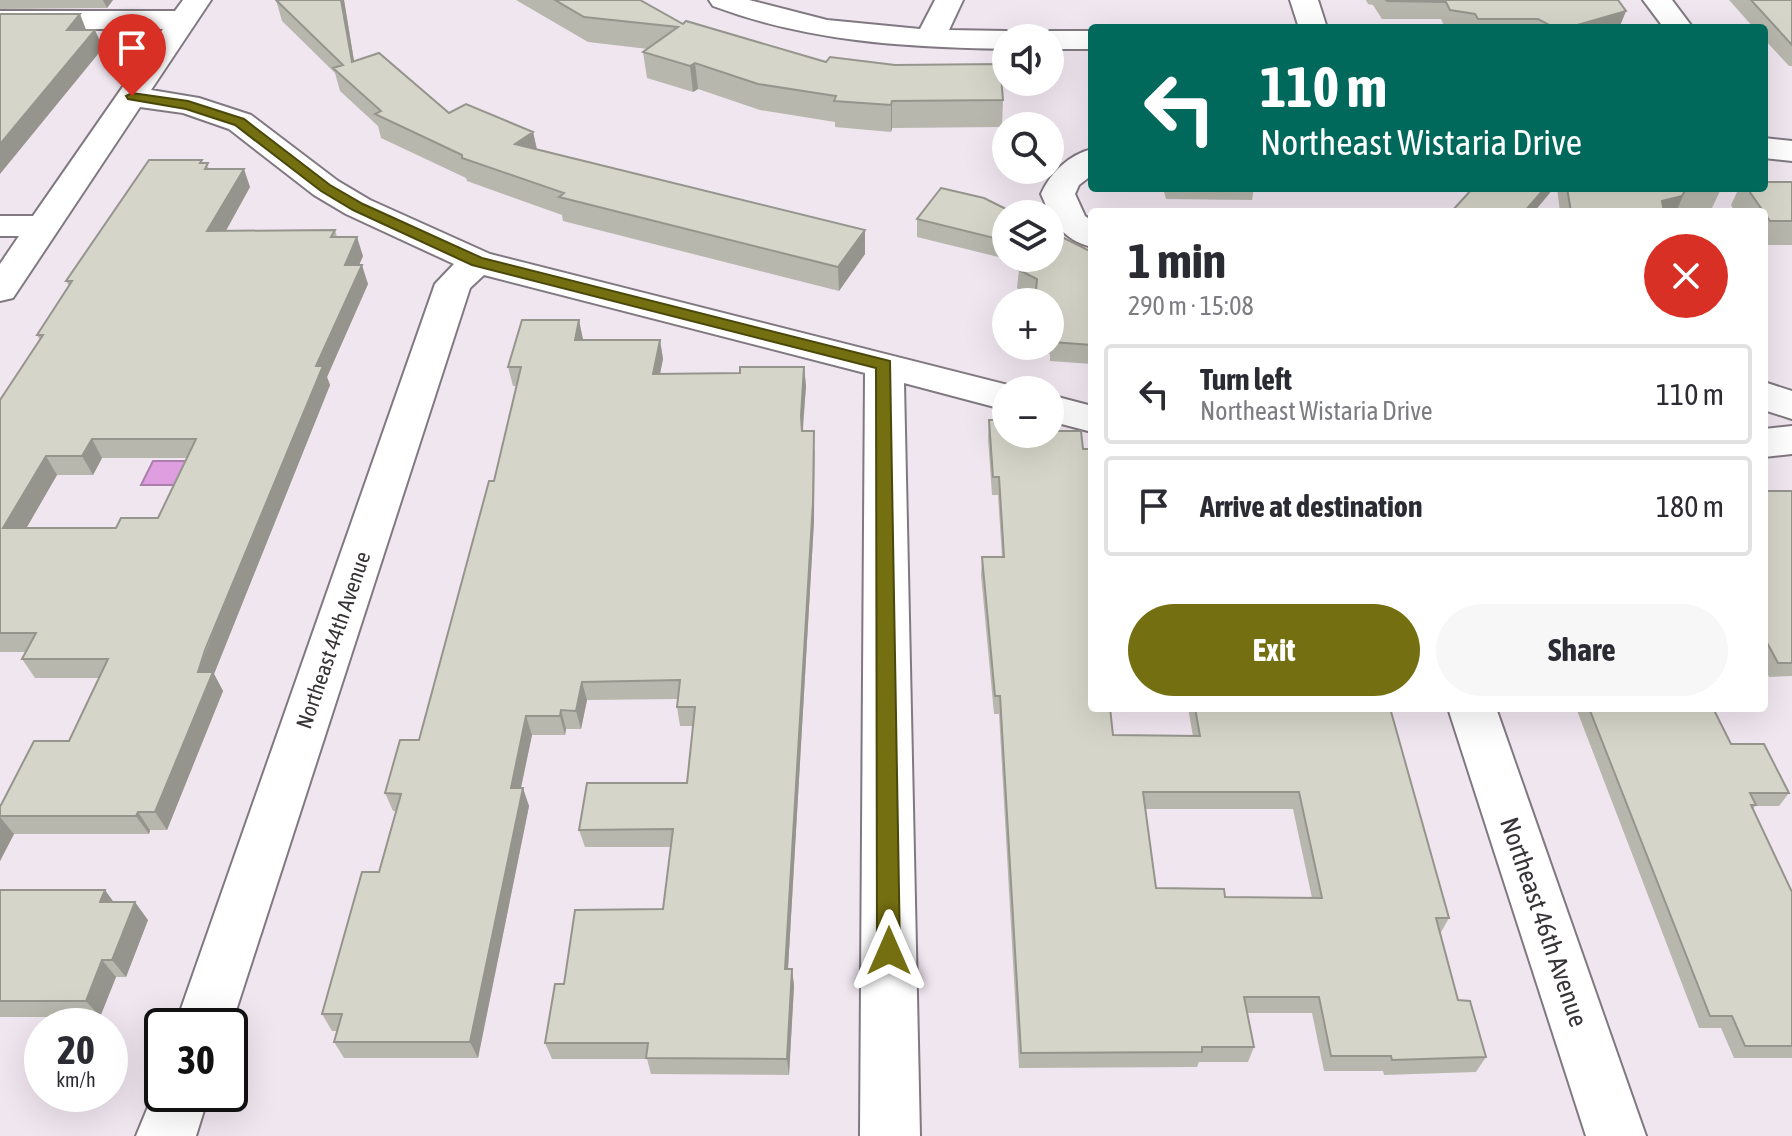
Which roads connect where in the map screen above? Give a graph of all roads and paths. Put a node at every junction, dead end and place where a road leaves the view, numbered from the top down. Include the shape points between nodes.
1 (723, 0) edge
2 (949, 0) edge
3 (1304, 0) edge
4 (1657, 0) edge
5 (190, 10) edge
6 (0, 20) edge
7 (1312, 24) edge
8 (1676, 24) edge
9 (928, 39) junction
10 (992, 40) edge
11 (1064, 40) edge
12 (1088, 40) edge
13 (132, 96) junction
14 (1088, 162) edge
15 (0, 226) edge
16 (44, 226) junction
17 (1088, 234) edge
18 (477, 262) junction
19 (0, 290) edge
20 (884, 365) junction
21 (992, 393) edge
22 (1768, 397) edge
23 (1792, 406) edge
24 (1064, 412) edge
25 (1088, 418) edge
26 (1792, 440) edge
27 (1768, 443) edge
28 (1473, 712) edge
29 (209, 1008) edge
30 (174, 1112) edge
31 (166, 1136) edge
32 (890, 1136) edge
33 (1616, 1136) edge

1 - 9 street via 811,26
2 - 9 street
3 - 7 street
4 - 8 street
5 - 6 street
5 - 13 street
9 - 10 street
11 - 12 street
13 - 16 street
13 - 18 street via 188,105 240,122 358,207
14 - 17 street via 1064,180 1058,194 1070,222
15 - 16 street
16 - 19 street
18 - 20 street
18 - 29 street, Northeast 44th Avenue via 453,284
20 - 21 street
20 - 32 street
22 - 23 street
24 - 25 street
26 - 27 street
28 - 33 street, Northeast 46th Avenue
30 - 31 street

